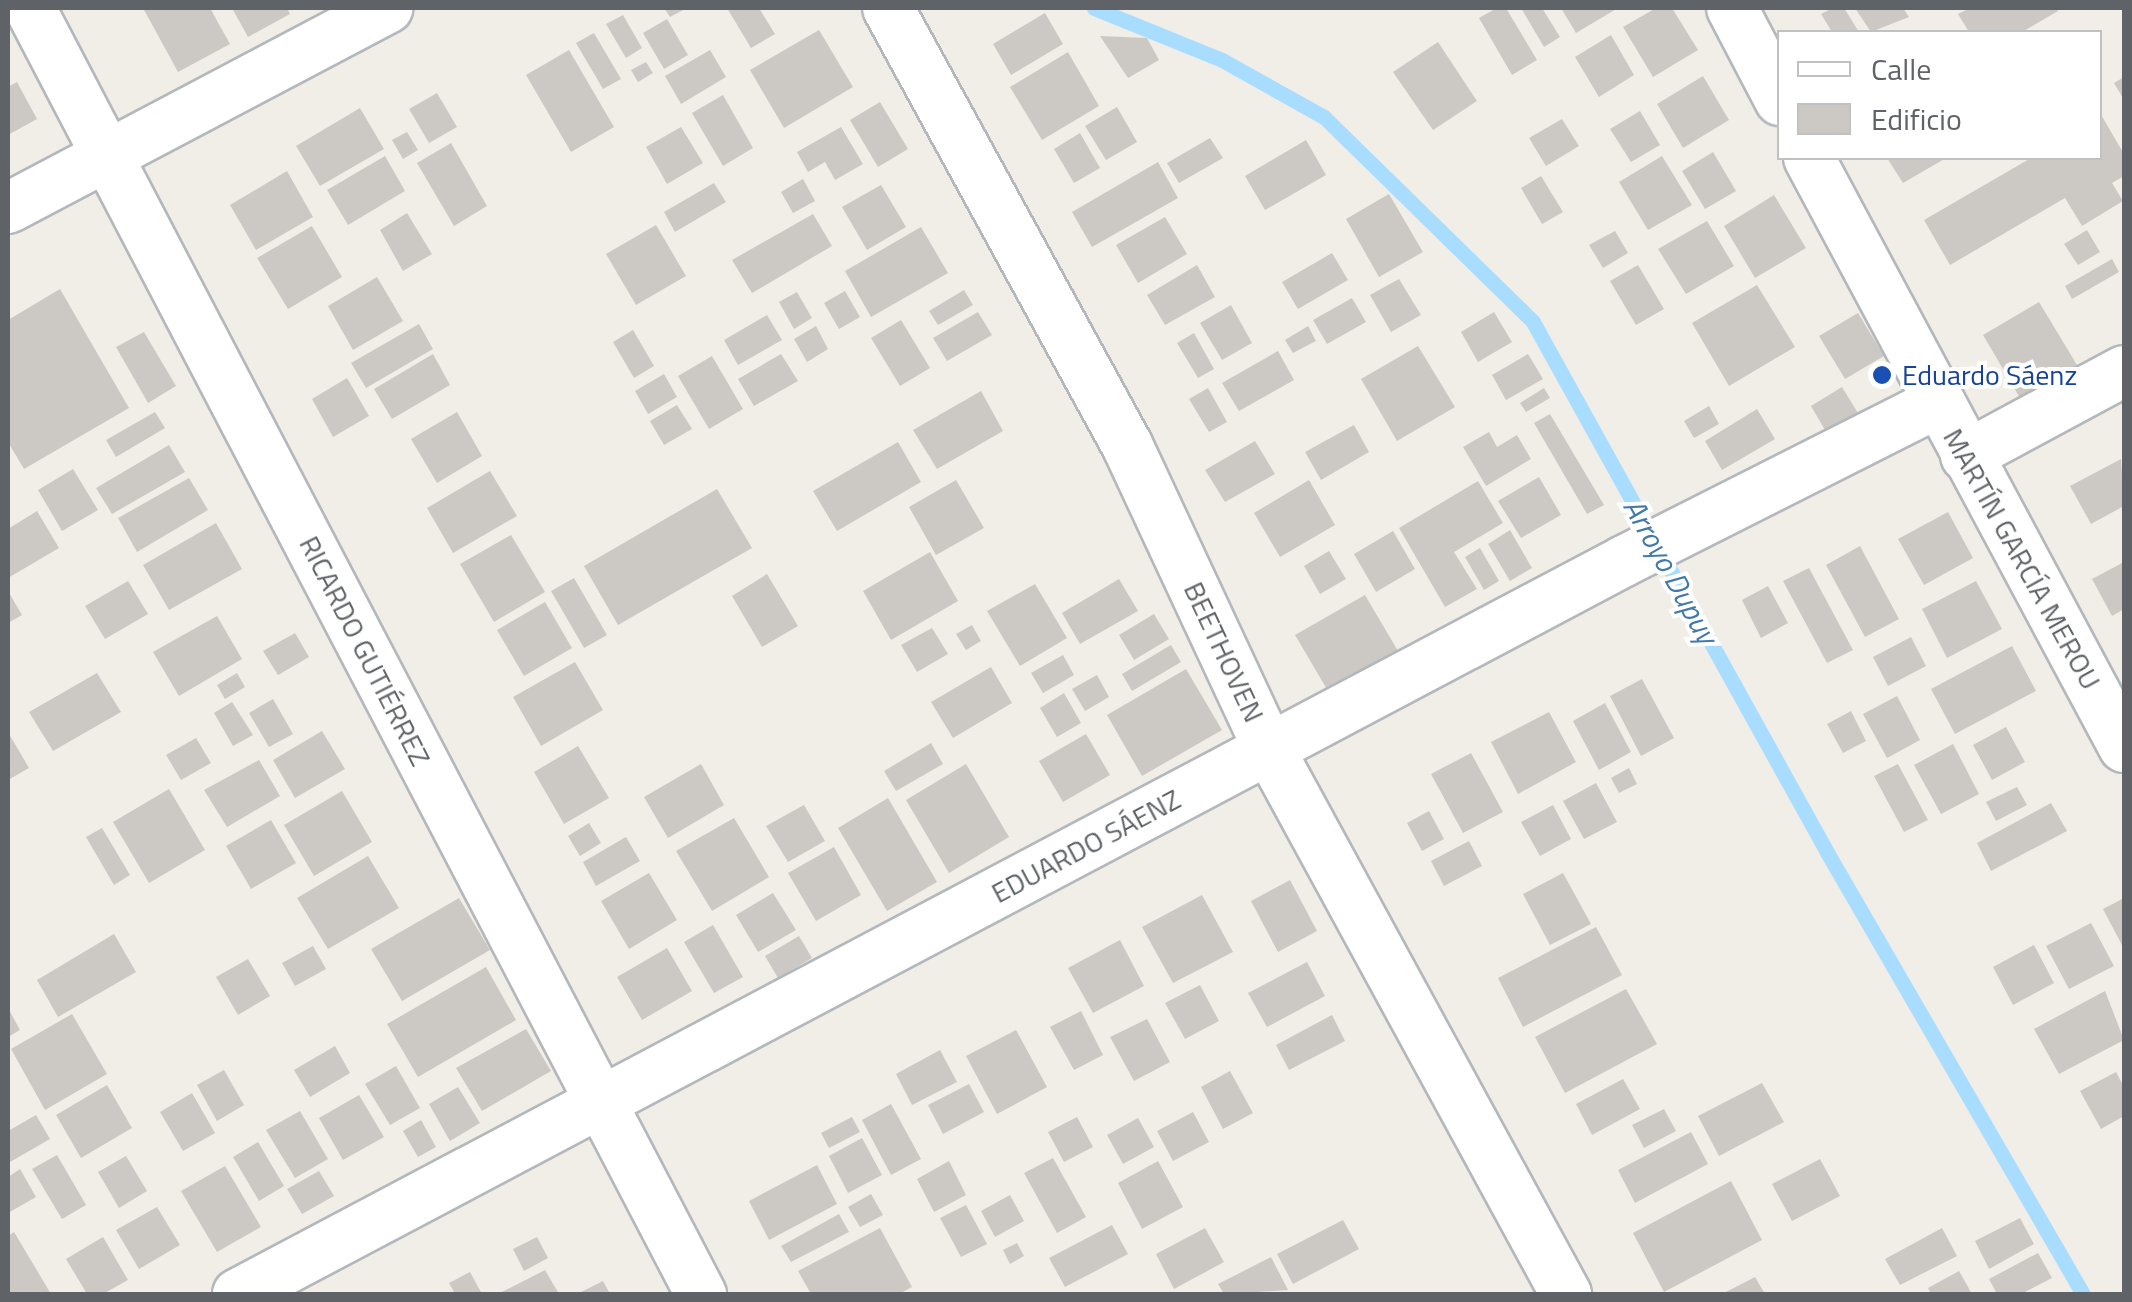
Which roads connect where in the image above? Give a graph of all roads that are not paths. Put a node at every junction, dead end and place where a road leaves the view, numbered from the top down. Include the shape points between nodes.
1 (30, 8) edge
2 (388, 8) edge
3 (888, 8) edge
4 (1732, 8) edge
5 (1777, 94) edge
6 (107, 154) junction
7 (1810, 160) edge
8 (8, 208) edge
9 (2124, 371) edge
10 (1937, 402) junction
11 (1966, 456) junction
12 (2124, 747) edge
13 (1269, 749) junction
14 (600, 1104) junction
15 (238, 1294) edge
16 (702, 1294) edge
17 (1566, 1294) edge

1 - 6 street, RICARDO GUTIÉRREZ
2 - 6 street
3 - 13 street, BEETHOVEN via 1128,447
4 - 5 street
6 - 8 street
6 - 14 street, RICARDO GUTIÉRREZ
7 - 10 street, MARTÍN GARCÍA MEROU
9 - 11 street
10 - 11 street, MARTÍN GARCÍA MEROU
10 - 13 street, EDUARDO SÁENZ
11 - 12 street, MARTÍN GARCÍA MEROU
13 - 14 street, EDUARDO SÁENZ
13 - 17 street, BEETHOVEN
14 - 15 street, EDUARDO SÁENZ
14 - 16 street, RICARDO GUTIÉRREZ

